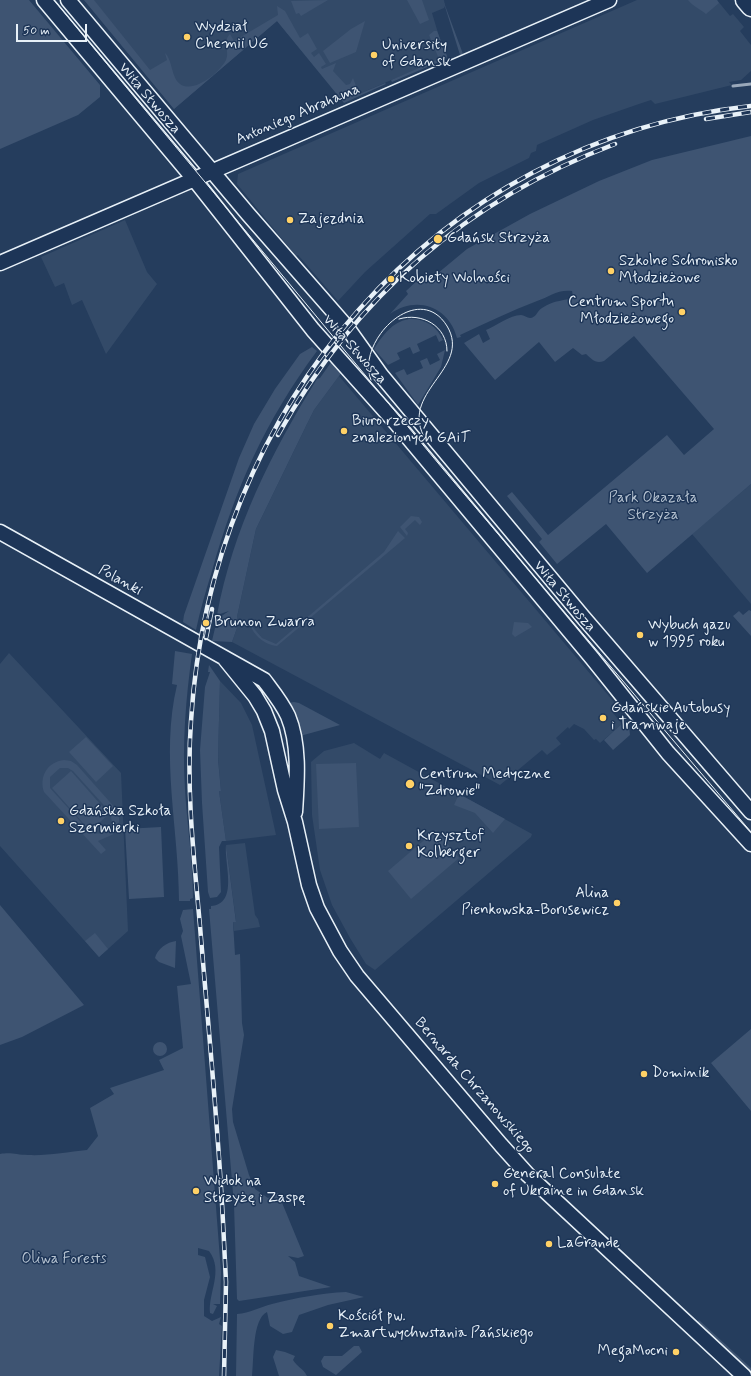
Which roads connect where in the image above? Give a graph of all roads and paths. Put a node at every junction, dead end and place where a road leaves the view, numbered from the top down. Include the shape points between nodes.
1 (44, 0) edge
2 (68, 0) edge
3 (609, 0) edge
4 (212, 171) junction
5 (194, 178) junction
6 (0, 263) edge
7 (0, 532) edge
8 (607, 645) junction
9 (592, 658) junction
10 (225, 659) junction
11 (751, 812) edge
12 (295, 822) junction
13 (751, 844) edge
14 (744, 1376) edge

1 - 5 street, Wita Stwosza
2 - 4 street, Wita Stwosza
3 - 4 street, Antoniego Abrahama
4 - 5 street, Antoniego Abrahama
4 - 8 street, Wita Stwosza via 346,326 381,375
5 - 6 street, Antoniego Abrahama
5 - 9 street, Wita Stwosza via 313,330 391,417
7 - 10 street, Polanki
8 - 9 street
8 - 11 street, Wita Stwosza
9 - 13 street, Wita Stwosza via 686,774
10 - 12 street, Bernarda Chrzanowskiego via 264,711 272,731
10 - 12 street, Bernarda Chrzanowskiego via 264,680 288,717 293,733 296,762
12 - 14 street, Bernarda Chrzanowskiego via 308,885 317,908 357,976 528,1175

